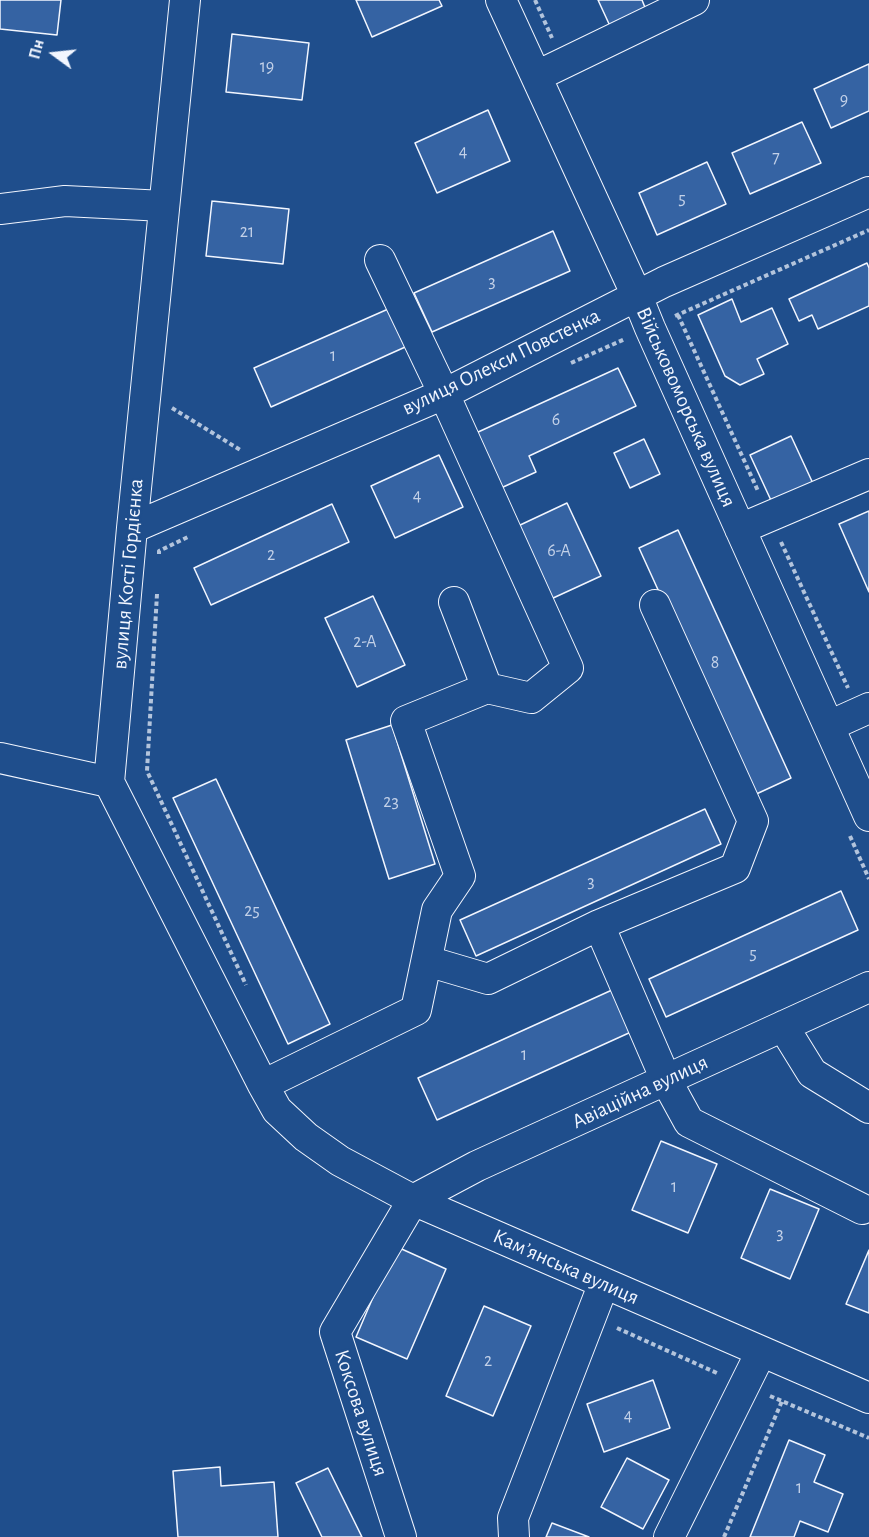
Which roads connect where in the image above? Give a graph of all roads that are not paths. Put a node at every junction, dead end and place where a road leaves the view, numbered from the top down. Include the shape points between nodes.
1 (185, 0) edge
2 (501, 0) edge
3 (694, 0) edge
4 (537, 76) junction
5 (869, 192) edge
6 (164, 206) junction
7 (0, 209) edge
8 (380, 260) dead end
9 (637, 296) junction
10 (444, 394) junction
11 (869, 474) edge
12 (132, 528) junction
13 (740, 530) junction
14 (454, 602) dead end
15 (655, 605) dead end
16 (487, 688) junction
17 (864, 710) edge
18 (829, 726) junction
19 (0, 758) edge
20 (109, 782) junction
21 (869, 816) edge
22 (599, 925) junction
23 (427, 961) junction
24 (869, 987) edge
25 (783, 1026) junction
26 (666, 1080) junction
27 (270, 1097) junction
28 (869, 1108) edge
29 (413, 1200) junction
30 (862, 1209) dead end
31 (604, 1283) junction
32 (762, 1352) junction
33 (869, 1398) edge
34 (401, 1537) edge
35 (514, 1537) edge
36 (669, 1537) edge

1 - 6 street, вулиця Кості Гордієнка
2 - 4 street, Військовоморська вулиця
3 - 4 street
4 - 9 street, Військовоморська вулиця
5 - 9 street, вулиця Олекси Повстенка
6 - 7 street via 65,201
6 - 12 street, вулиця Кості Гордієнка
8 - 10 street
9 - 10 street, вулиця Олекси Повстенка
9 - 13 street, Військовоморська вулиця
10 - 12 street, вулиця Олекси Повстенка
10 - 16 street via 568,669 531,698
11 - 13 street
12 - 20 street, вулиця Кості Гордієнка
13 - 18 street, Військовоморська вулиця
14 - 16 street
15 - 22 street via 753,821 735,868
16 - 23 street via 406,721 460,876 437,910
17 - 18 street
18 - 21 street, Військовоморська вулиця
19 - 20 street
20 - 27 street
22 - 23 street via 488,979
22 - 26 street
23 - 27 street via 416,1010
24 - 25 street, Авіаційна вулиця
25 - 26 street, Авіаційна вулиця
25 - 28 street via 812,1072
26 - 29 street, Авіаційна вулиця via 477,1166
26 - 30 street via 689,1122
27 - 29 street, Камʼянська вулиця via 306,1137 340,1161
29 - 31 street, Камʼянська вулиця
29 - 34 street, Коксова вулиця via 335,1332
31 - 32 street, Камʼянська вулиця
31 - 35 street via 513,1518
32 - 33 street, Камʼянська вулиця
32 - 36 street

